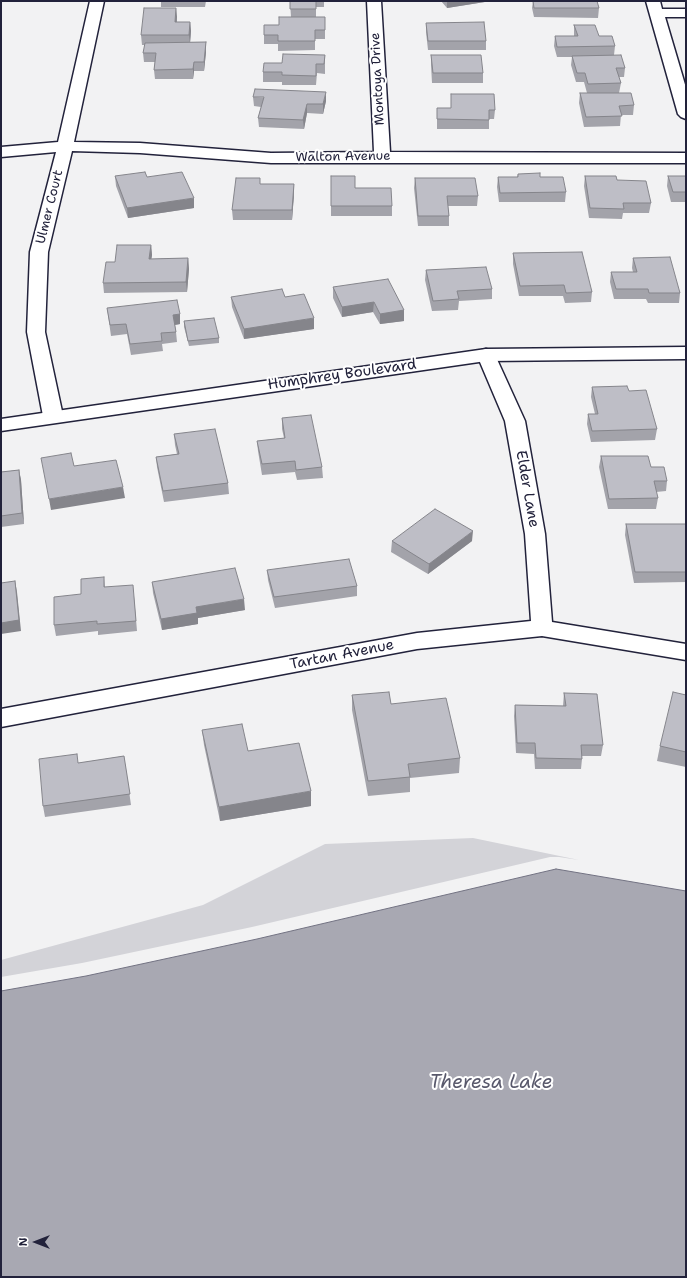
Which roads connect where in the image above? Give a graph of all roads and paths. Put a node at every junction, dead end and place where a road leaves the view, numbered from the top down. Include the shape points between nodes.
1 (97, 1) edge
2 (374, 1) edge
3 (655, 7) edge
4 (686, 13) edge
5 (686, 114) edge
6 (65, 146) junction
7 (1, 152) edge
8 (382, 157) junction
9 (686, 158) edge
10 (686, 353) edge
11 (486, 355) junction
12 (52, 416) junction
13 (1, 425) edge
14 (542, 628) junction
15 (686, 652) edge
16 (1, 718) edge

1 - 6 street, Ulmer Court
2 - 8 street, Montoya Drive
3 - 4 street
3 - 5 street
6 - 7 street, Walton Avenue
6 - 8 street, Walton Avenue via 140,148 271,158
6 - 12 street, Ulmer Court via 39,252 36,332
8 - 9 street, Walton Avenue
10 - 11 street, Humphrey Boulevard
11 - 12 street, Humphrey Boulevard
11 - 14 street, Elder Lane via 515,421 535,534
12 - 13 street, Humphrey Boulevard
14 - 15 street, Tartan Avenue
14 - 16 street, Tartan Avenue via 417,641

